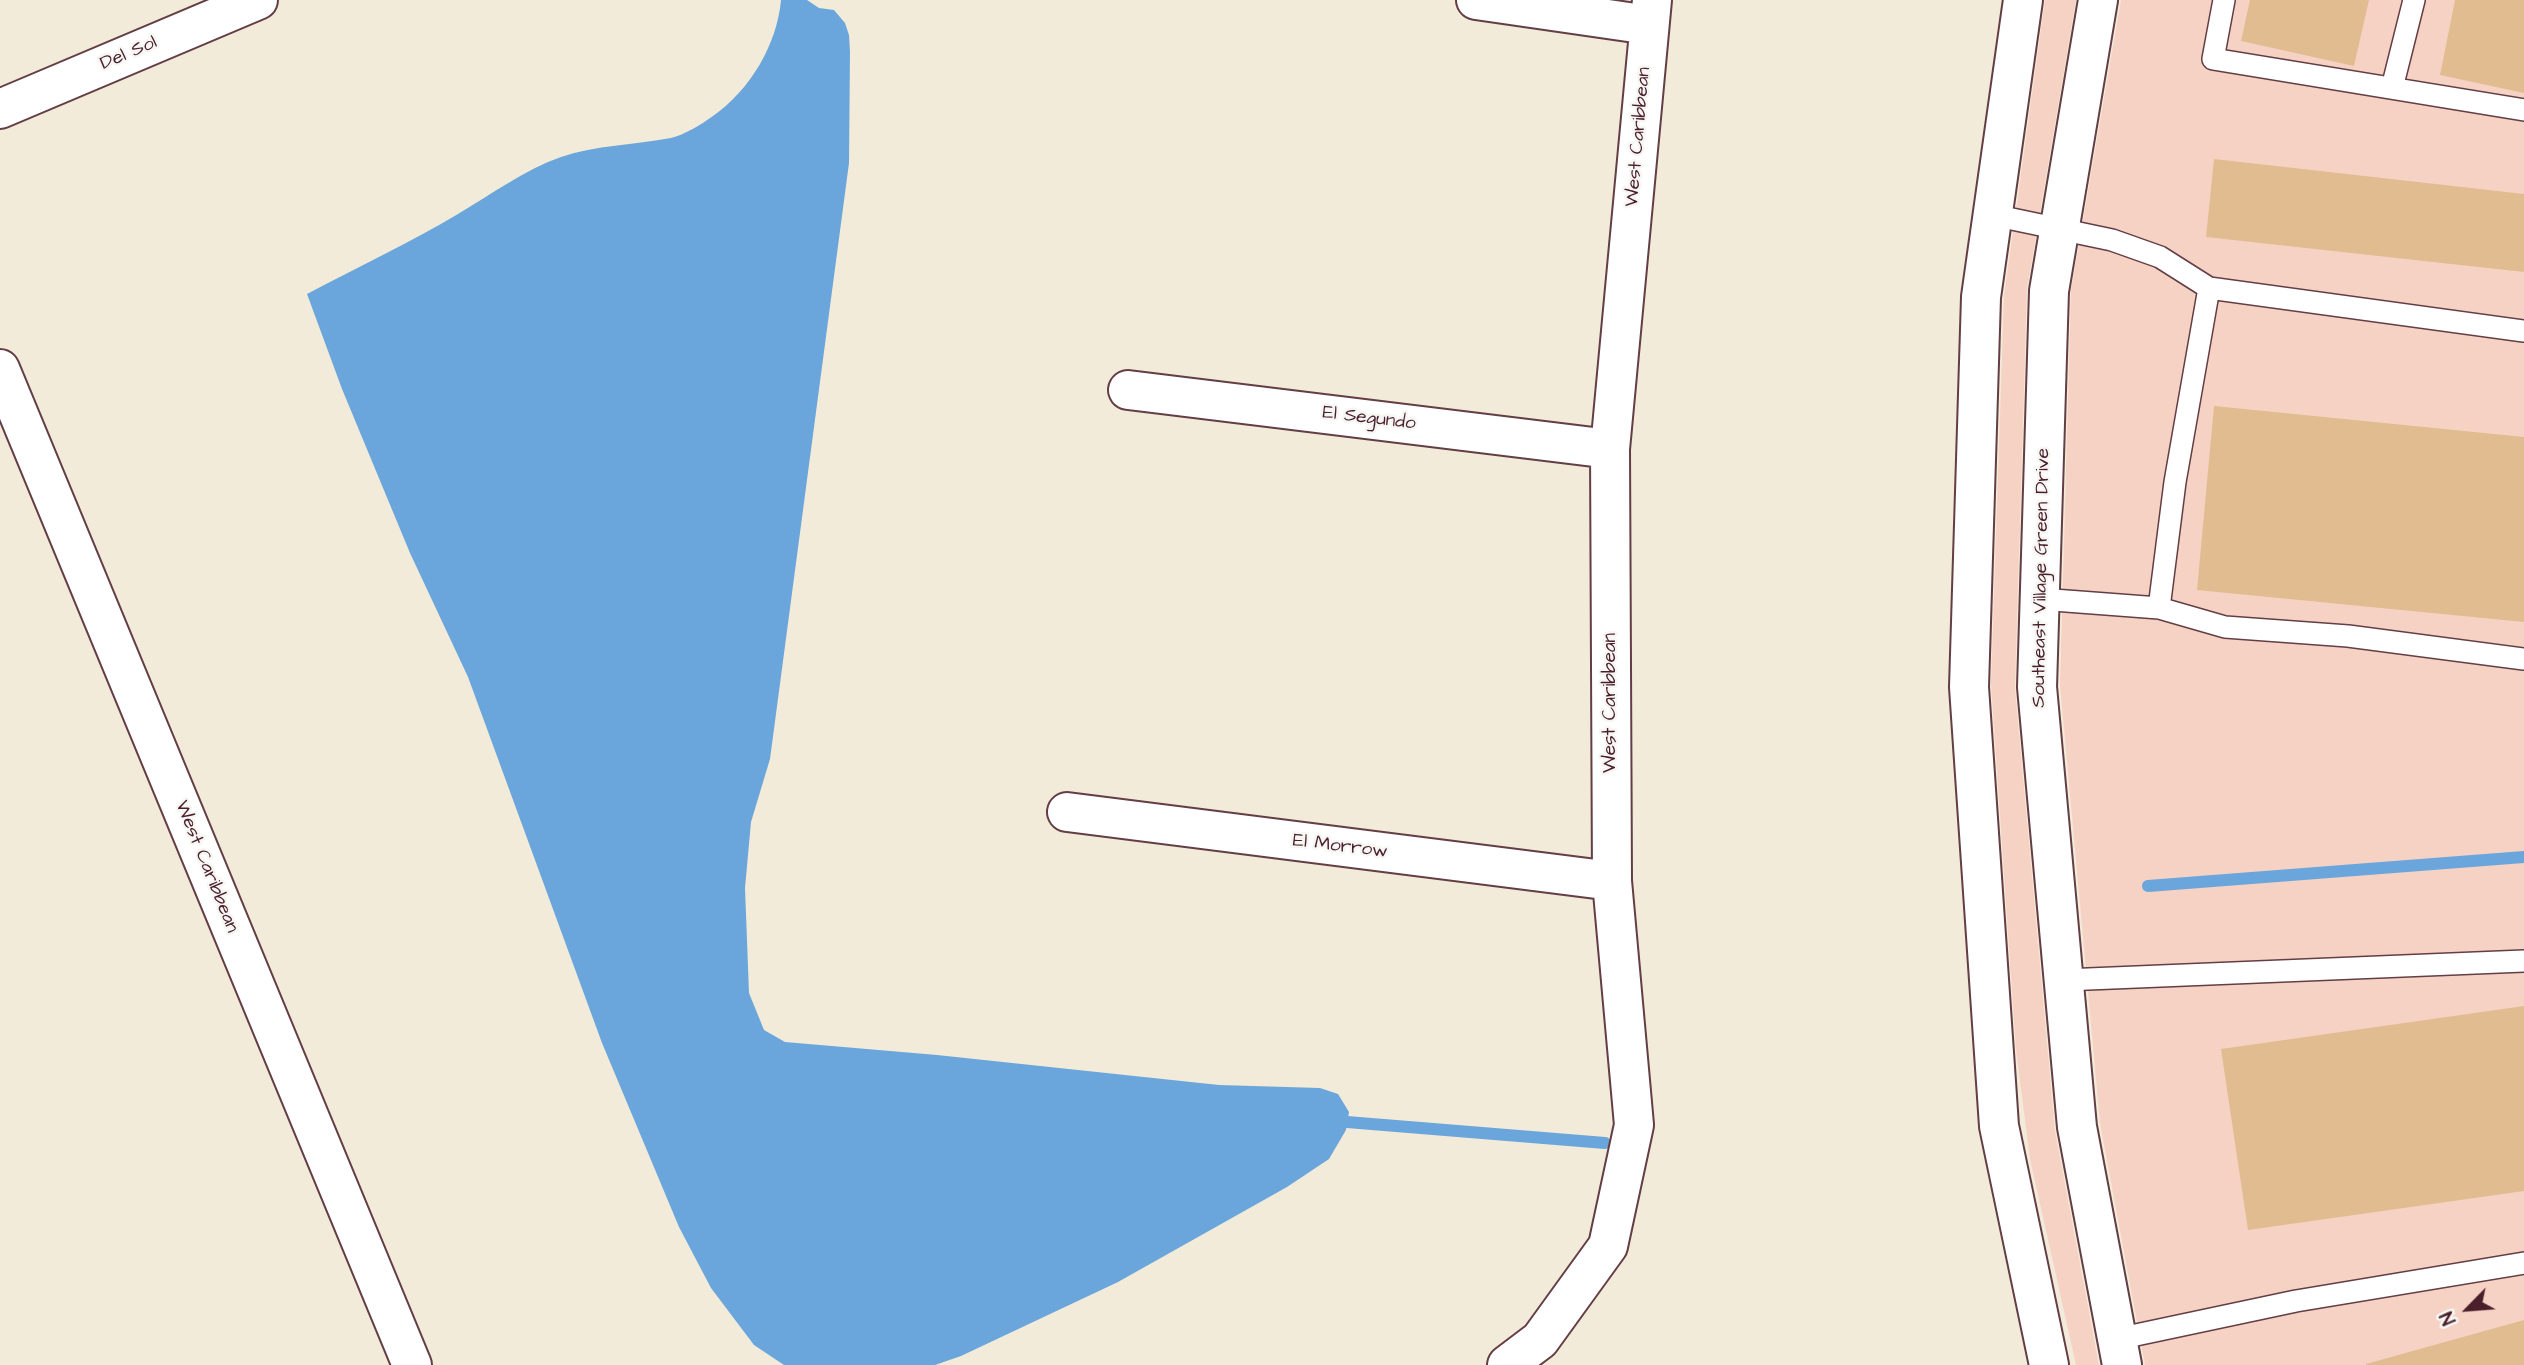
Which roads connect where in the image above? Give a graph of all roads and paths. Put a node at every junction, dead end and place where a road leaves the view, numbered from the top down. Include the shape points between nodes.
1 (258, 0) edge
2 (1476, 0) edge
3 (2022, 0) edge
4 (2098, 0) edge
5 (2224, 0) edge
6 (2414, 0) edge
7 (1651, 13) edge
8 (2392, 88) junction
9 (0, 109) edge
10 (2524, 110) edge
11 (1993, 215) junction
12 (2059, 229) junction
13 (2209, 288) junction
14 (2524, 331) edge
15 (0, 369) edge
16 (1128, 390) dead end
17 (1610, 449) junction
18 (2040, 599) junction
19 (2159, 608) junction
20 (2524, 659) edge
21 (1067, 812) dead end
22 (1612, 881) junction
23 (2524, 961) edge
24 (2064, 980) junction
25 (2524, 1263) edge
26 (2119, 1352) edge
27 (412, 1365) edge
28 (1507, 1365) edge
29 (2049, 1365) edge

1 - 9 street, Del Sol
2 - 7 street
3 - 11 street
4 - 12 street, Southeast Village Green Drive
5 - 8 lane via 2213,59
6 - 8 lane
7 - 17 street, West Caribbean
8 - 10 lane
11 - 12 lane
11 - 29 street via 1981,297 1969,687 1999,1126
12 - 13 lane via 2112,240 2160,257
12 - 18 street, Southeast Village Green Drive via 2049,291
13 - 14 lane
13 - 19 lane via 2175,482
15 - 27 street, West Caribbean
16 - 17 street, El Segundo
17 - 22 street, West Caribbean
18 - 19 lane
18 - 24 street, Southeast Village Green Drive via 2037,687
19 - 20 lane via 2225,628 2348,636
21 - 22 street, El Morrow
22 - 28 street, West Caribbean via 1633,1125 1608,1246 1540,1340
23 - 24 lane
24 - 26 street, Southeast Village Green Drive via 2077,1128
25 - 26 lane via 2296,1301

